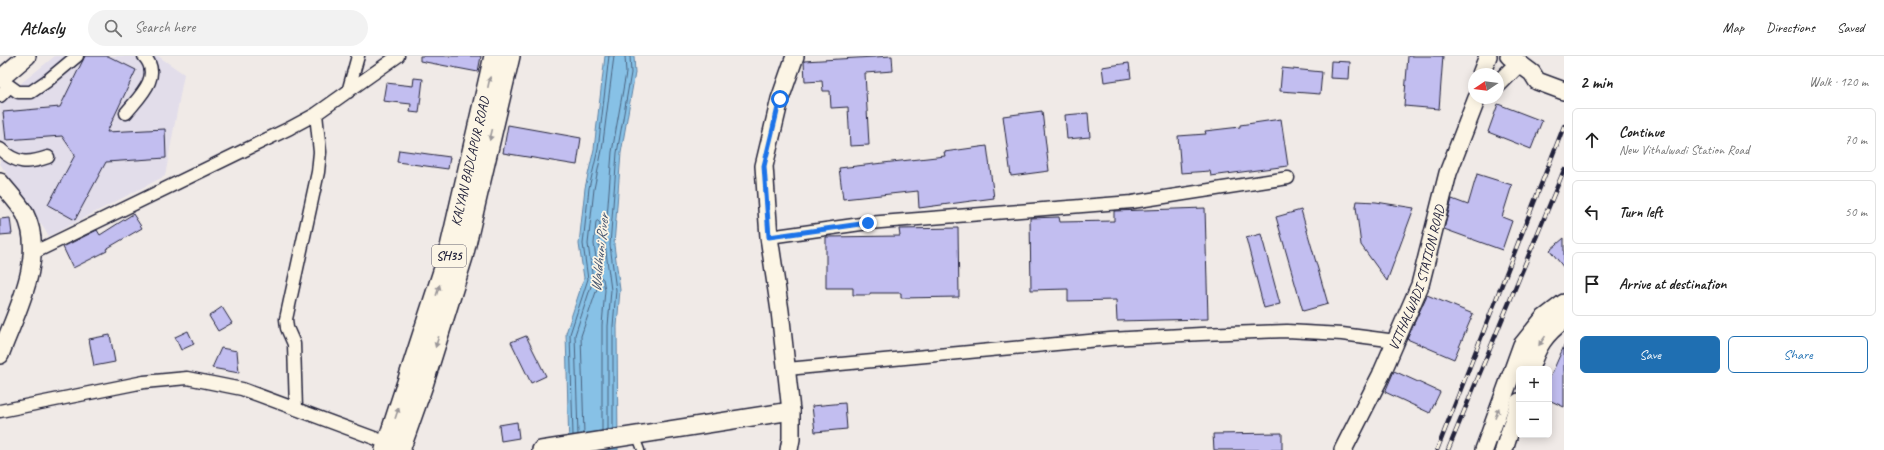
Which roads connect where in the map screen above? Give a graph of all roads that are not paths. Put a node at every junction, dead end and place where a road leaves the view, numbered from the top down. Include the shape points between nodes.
1 (27, 56) edge
2 (77, 56) edge
3 (144, 56) edge
4 (358, 56) edge
5 (398, 56) edge
6 (494, 56) edge
7 (510, 56) edge
8 (795, 56) edge
9 (1488, 56) edge
10 (1520, 64) edge
11 (1483, 68) edge
12 (1504, 79) edge
13 (3, 82) edge
14 (1558, 83) edge
15 (348, 92) junction
16 (0, 96) edge
17 (1476, 104) edge
18 (126, 113) dead end
19 (316, 114) junction
20 (0, 149) edge
21 (48, 157) dead end
22 (1288, 178) dead end
23 (0, 182) edge
24 (769, 237) junction
25 (34, 253) junction
26 (1564, 303) edge
27 (1564, 320) edge
28 (1396, 341) junction
29 (0, 355) edge
30 (1531, 366) edge
31 (787, 369) junction
32 (296, 409) junction
33 (0, 411) edge
34 (791, 411) junction
35 (1516, 412) edge
36 (635, 441) edge
37 (793, 446) edge
38 (393, 448) edge
39 (548, 449) edge
40 (1343, 450) edge
41 (1484, 450) edge
42 (1504, 450) edge

1 - 13 street
2 - 13 street via 31,92 18,92
3 - 18 street via 150,62 152,76 147,89
4 - 15 street
5 - 15 street
38 -> 6 main road, KALYAN BADLAPUR ROAD / SH35 via 448,256
7 -> 38 main road, KALYAN BADLAPUR ROAD / SH35 via 463,257 424,382
8 - 24 street via 780,99 764,166
9 - 11 street
10 - 12 street
10 - 14 street via 1542,71
13 - 16 street
15 - 19 street
17 - 28 street, VITHALWADI STATION ROAD via 1448,173 1420,285
19 - 25 street
19 - 32 street via 320,152 318,172 286,319 294,344
20 - 21 street via 16,160 32,163
22 - 24 street via 1132,202 868,223
23 - 25 street via 25,213 31,230
24 - 31 street
25 - 29 street via 30,275
41 -> 26 street via 1522,344 1542,319
27 -> 30 street via 1550,331 1535,351
28 - 31 street via 1342,334 1287,331 1215,333 1110,339
28 - 40 street, VITHALWADI STATION ROAD
31 - 34 street
32 - 33 street via 242,389 187,378 144,382
32 - 38 street
34 - 36 street
34 - 37 street
35 - 42 street
36 - 39 street

